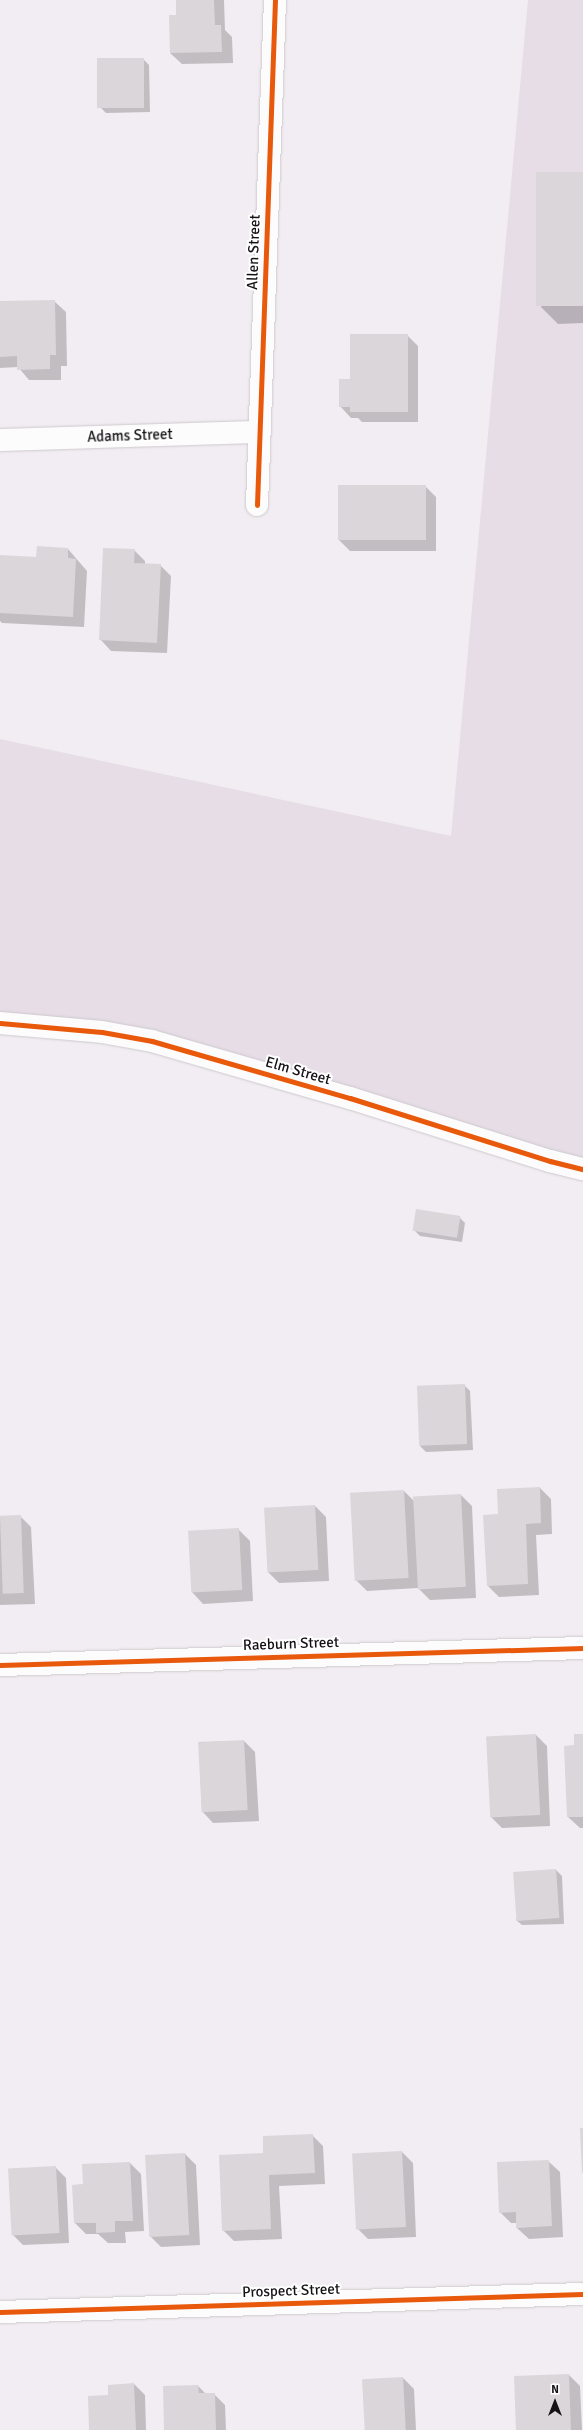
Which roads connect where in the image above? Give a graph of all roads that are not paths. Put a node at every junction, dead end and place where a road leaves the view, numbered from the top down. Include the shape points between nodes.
1 (275, 0) edge
2 (260, 432) junction
3 (0, 440) edge
4 (257, 505) dead end
5 (0, 1022) edge
6 (583, 1169) edge
7 (583, 1648) edge
8 (0, 1665) edge
9 (583, 2294) edge
10 (0, 2312) edge

1 - 2 street, Allen Street
2 - 3 street, Adams Street
2 - 4 street, Allen Street
5 - 6 street, Elm Street via 102,1032 152,1041
7 - 8 street, Raeburn Street
9 - 10 street, Prospect Street

